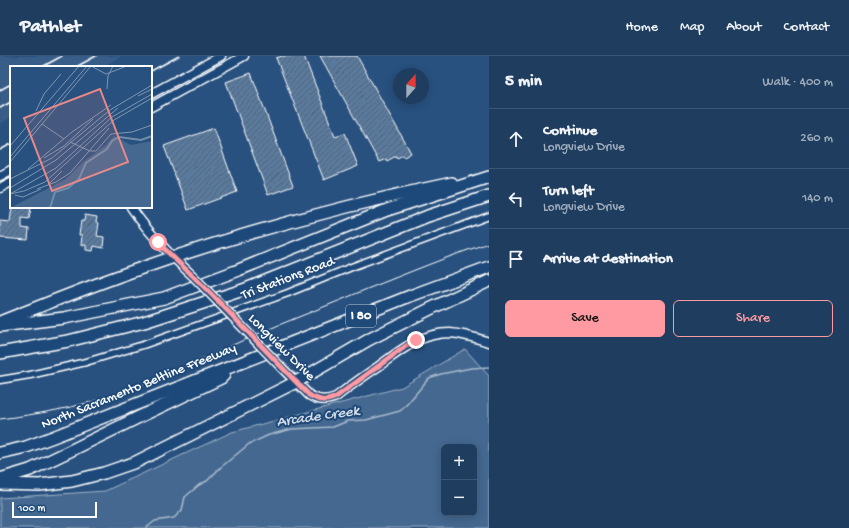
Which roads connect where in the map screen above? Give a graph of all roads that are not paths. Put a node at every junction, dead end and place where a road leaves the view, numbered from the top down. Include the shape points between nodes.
1 (221, 56) edge
2 (244, 56) edge
3 (152, 93) edge
4 (152, 106) edge
5 (10, 171) edge
6 (0, 176) edge
7 (489, 177) edge
8 (10, 183) edge
9 (0, 188) edge
10 (489, 196) edge
11 (132, 208) edge
12 (489, 216) edge
13 (172, 258) junction
14 (489, 267) edge
15 (489, 281) edge
16 (0, 322) edge
17 (0, 326) edge
18 (489, 342) edge
19 (0, 353) edge
20 (234, 365) junction
21 (0, 380) edge
22 (296, 382) junction
23 (0, 453) edge
24 (0, 479) edge
25 (0, 484) edge

1 - 3 main road
2 - 4 main road
5 - 6 main road
7 - 13 highway via 339,208
7 - 17 highway via 387,210 164,298 64,318
8 - 9 main road
10 - 19 highway via 442,211 236,292 136,324 68,341
11 - 13 main road, Longview Drive via 148,232
12 - 21 street, Tri Stations Road via 143,345 86,362
13 - 16 highway
13 - 22 main road, Longview Drive, bridge via 193,276
14 - 20 highway, North Sacramento Beltline Freeway / I 80
15 - 22 highway via 370,339
18 - 22 main road, Longview Drive via 450,333 424,337 406,346 331,399 314,398
20 - 23 highway, North Sacramento Beltline Freeway / I 80 via 53,438
20 - 24 highway via 221,378 74,450 30,470
22 - 25 highway via 136,462 78,479 39,485

